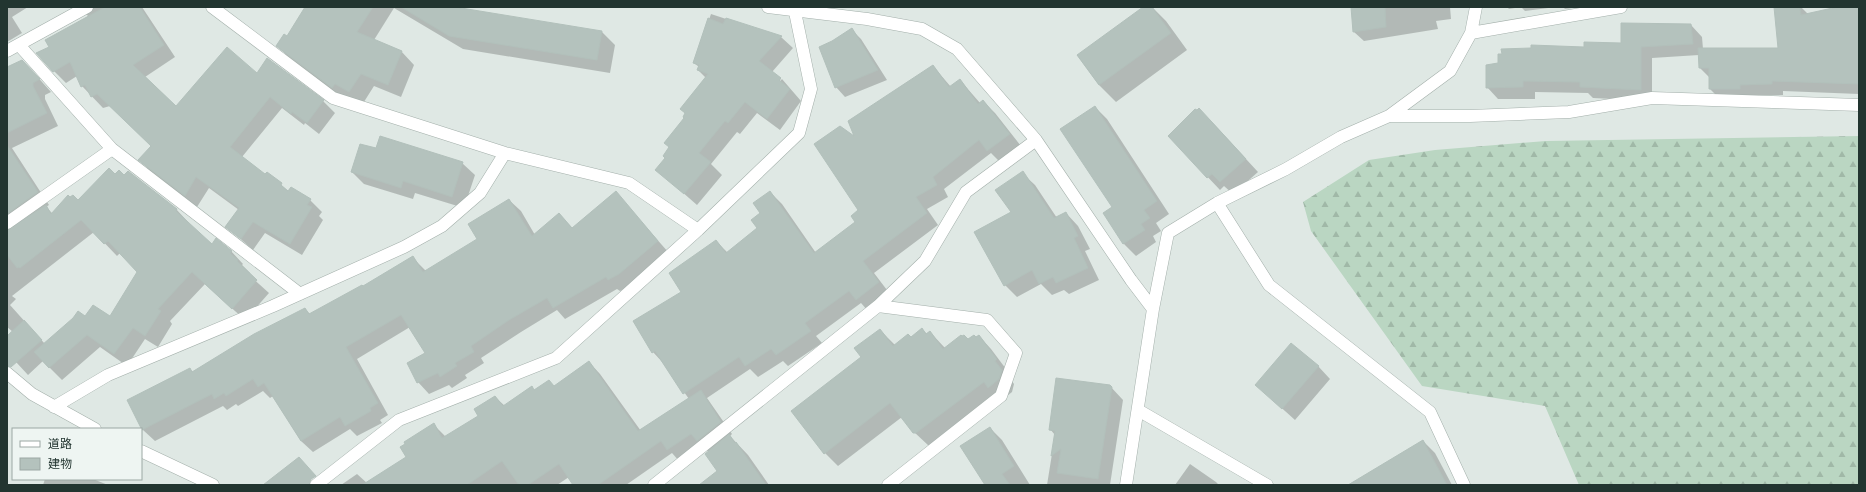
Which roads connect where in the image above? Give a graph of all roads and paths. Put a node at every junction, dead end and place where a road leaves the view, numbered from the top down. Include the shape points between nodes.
1 (87, 7) edge
2 (212, 7) edge
3 (768, 7) edge
4 (1476, 7) edge
5 (1621, 7) edge
6 (795, 9) edge
7 (1471, 33) junction
8 (19, 45) junction
9 (7, 51) edge
10 (1859, 105) edge
11 (1389, 116) junction
12 (1036, 140) junction
13 (112, 149) junction
14 (505, 153) junction
15 (1217, 203) junction
16 (7, 223) edge
17 (698, 230) junction
18 (300, 294) junction
19 (878, 306) junction
20 (1153, 309) junction
21 (7, 373) edge
22 (54, 406) junction
23 (1138, 410) junction
24 (93, 428) edge
25 (142, 451) edge
26 (213, 485) edge
27 (316, 485) edge
28 (654, 485) edge
29 (888, 485) edge
30 (1126, 485) edge
31 (1267, 485) edge
32 (1464, 485) edge

1 - 8 street
2 - 14 street via 333,98
3 - 6 street
4 - 7 street
5 - 7 street
6 - 12 street via 922,29 957,49
6 - 17 street via 811,89 800,132
7 - 11 street via 1450,71
8 - 9 street
8 - 13 street
10 - 11 street via 1652,98 1569,112
11 - 15 street via 1341,137 1286,169
12 - 19 street via 966,192 925,261
12 - 20 street
13 - 16 street
13 - 18 street
14 - 17 street via 629,183
14 - 18 street via 480,193 442,226 404,247
15 - 20 street via 1168,233
15 - 32 street via 1269,284 1430,412
17 - 27 street via 556,358 399,420
18 - 22 street via 108,375
19 - 28 street
19 - 29 street via 987,320 1016,353 1001,396
20 - 23 street
21 - 22 street via 32,394
22 - 24 street
23 - 30 street
23 - 31 street
25 - 26 street

